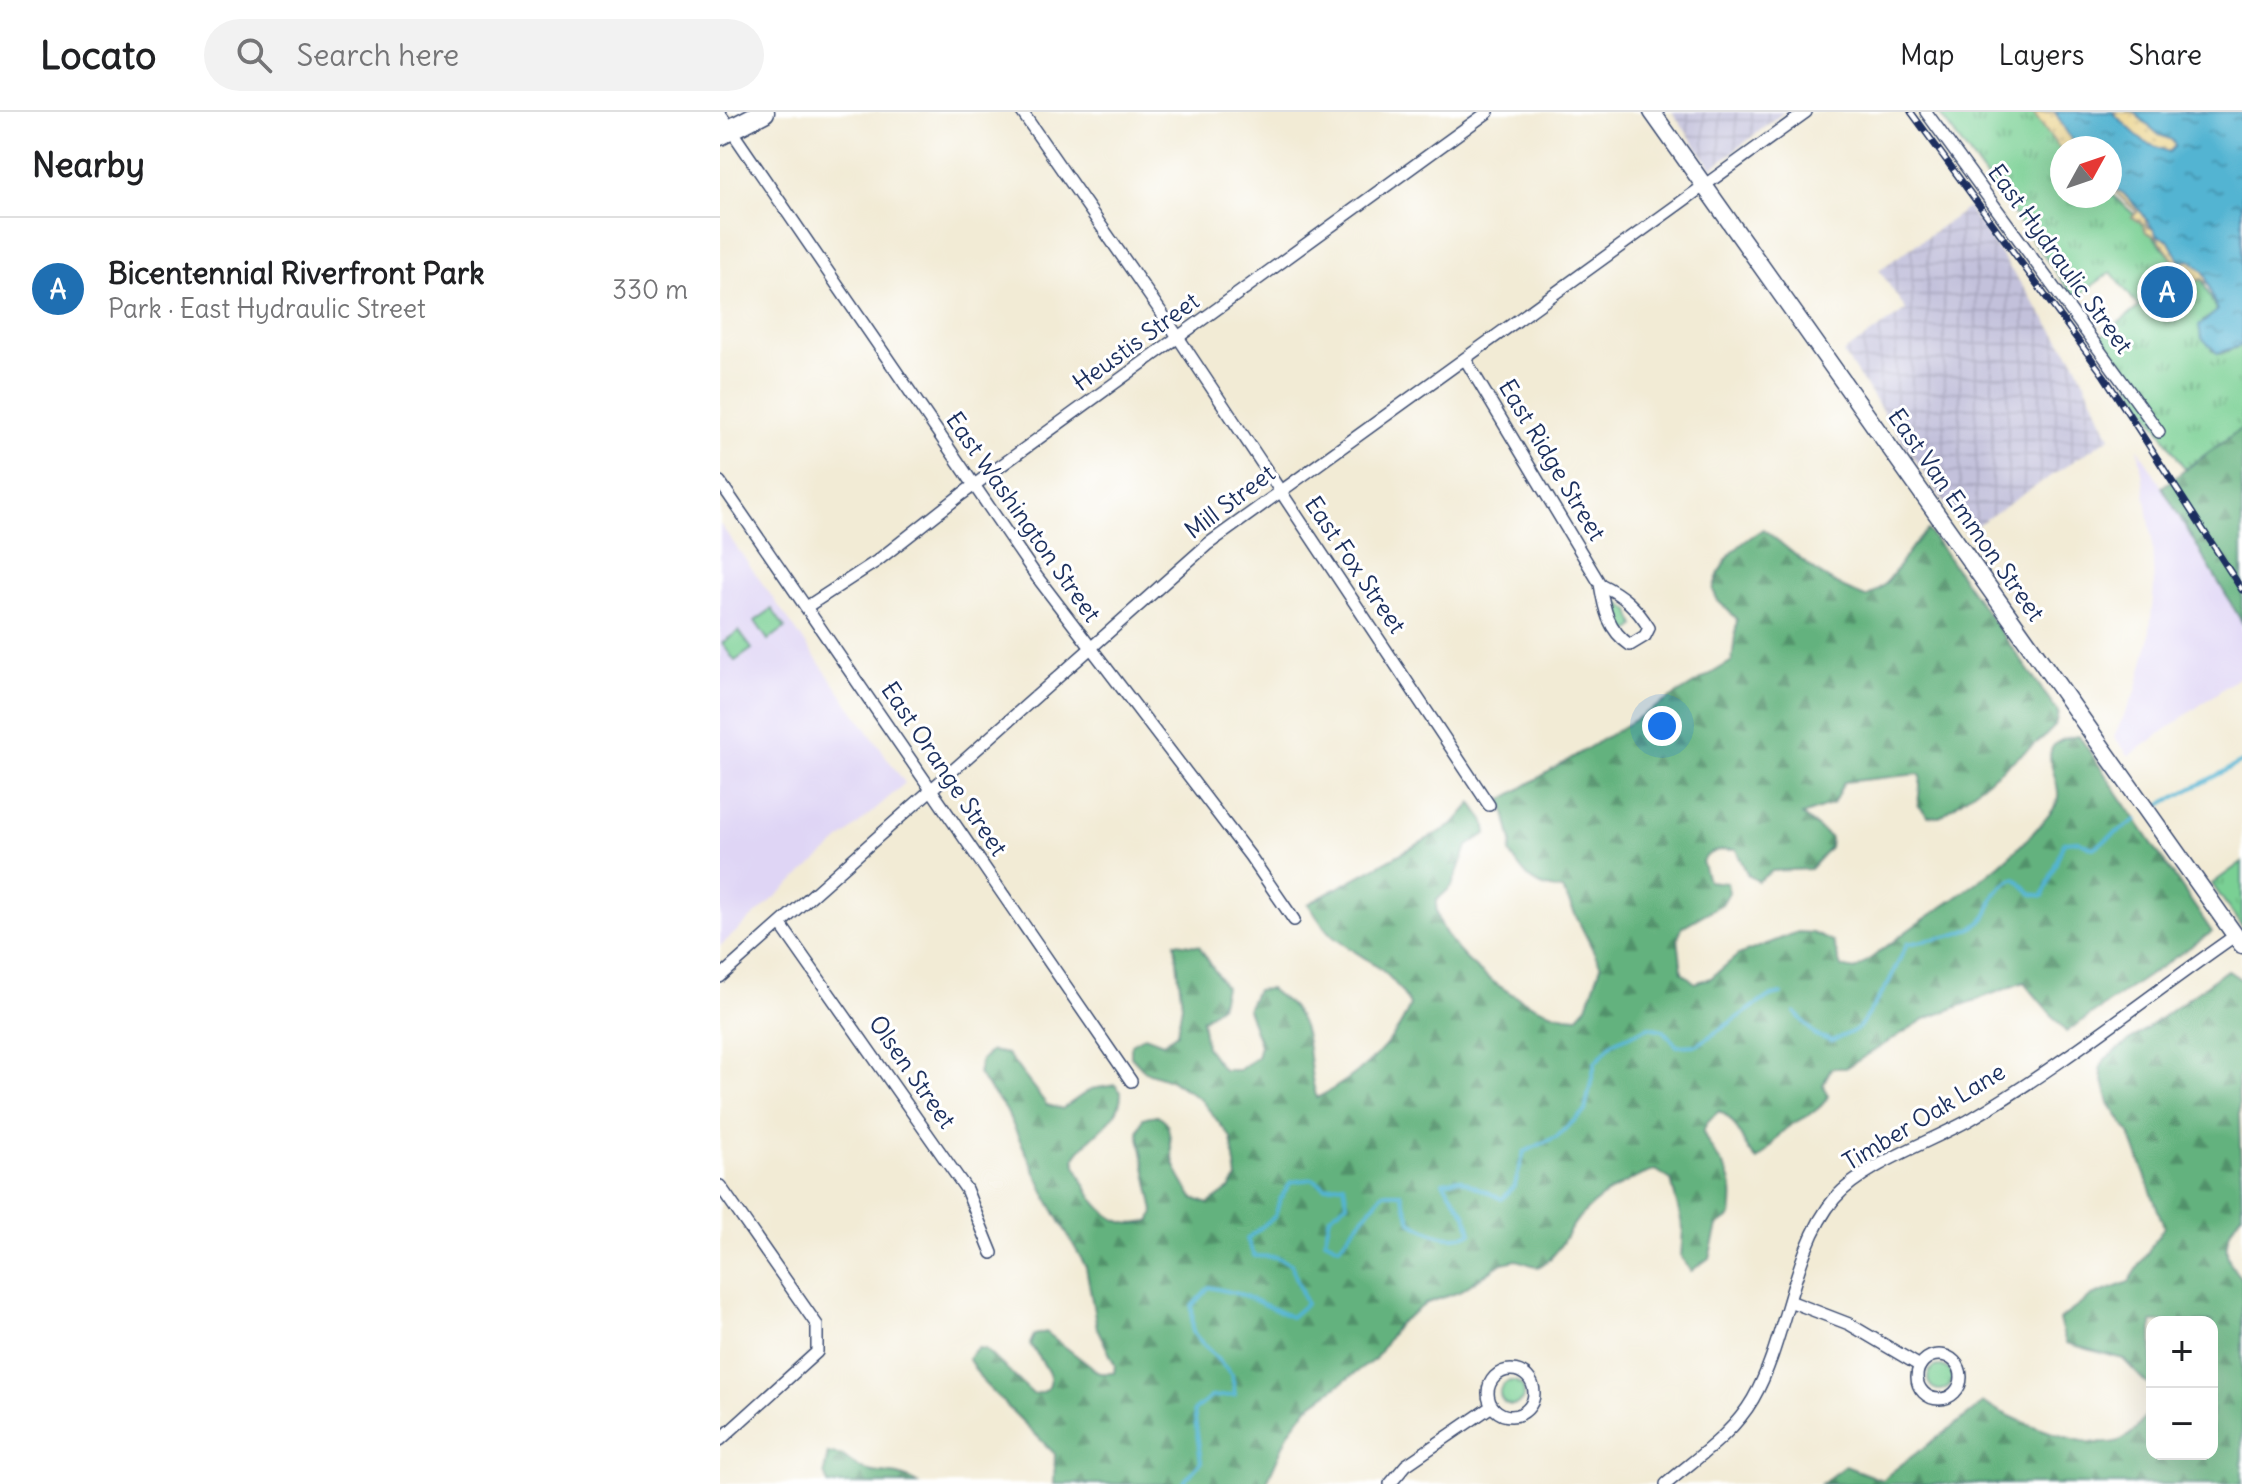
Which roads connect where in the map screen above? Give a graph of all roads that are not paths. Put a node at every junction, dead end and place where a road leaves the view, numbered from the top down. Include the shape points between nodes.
1 (764, 112) edge
2 (1022, 112) edge
3 (1488, 112) edge
4 (1652, 112) edge
5 (1806, 112) edge
6 (1926, 112) edge
7 (724, 126) edge
8 (1705, 187) junction
9 (1179, 337) junction
10 (1465, 359) junction
11 (2159, 432) dead end
12 (720, 482) edge
13 (975, 485) junction
14 (1279, 492) junction
15 (1600, 584) junction
16 (808, 606) junction
17 (1088, 647) junction
18 (932, 790) junction
19 (1489, 805) dead end
20 (1294, 920) dead end
21 (781, 925) junction
22 (2239, 940) edge
23 (720, 977) edge
24 (1131, 1081) dead end
25 (720, 1186) edge
26 (992, 1253) dead end
27 (1792, 1302) junction
28 (1920, 1366) junction
29 (1492, 1406) junction
30 (720, 1440) edge
31 (1390, 1484) edge
32 (1666, 1484) edge

1 - 7 highway
2 - 9 street, East Fox Street
3 - 9 street, Heustis Street
4 - 8 street, East Van Emmon Street
5 - 8 street, Mill Street
6 - 11 street, East Hydraulic Street
7 - 13 street, East Washington Street
8 - 10 street, Mill Street
8 - 22 street, East Van Emmon Street
9 - 13 street, Heustis Street
9 - 14 street, East Fox Street
10 - 14 street, Mill Street
10 - 15 street, East Ridge Street
12 - 16 street, East Orange Street
13 - 16 street, Heustis Street via 877,561
13 - 17 street, East Washington Street
14 - 17 street, Mill Street via 1208,544
14 - 19 street, East Fox Street
15 - 15 street, East Ridge Street via 1616,635 1630,645 1645,636 1649,628 1637,609
16 - 18 street, East Orange Street
17 - 18 street, Mill Street
17 - 20 street, East Washington Street
18 - 21 street, Mill Street
18 - 24 street, East Orange Street
21 - 23 street, Mill Street
21 - 26 street, Olsen Street via 966,1189
22 - 27 street, Timber Oak Lane via 1971,1119 1838,1195 1813,1231
25 - 30 street via 817,1325 818,1338 817,1352
27 - 28 street via 1849,1324
27 - 32 street, Timber Oak Lane via 1754,1398 1740,1419
28 - 28 street via 1917,1379 1928,1396 1941,1400 1958,1389 1961,1376 1951,1358 1931,1357
29 - 29 street via 1509,1417 1522,1414 1534,1400 1532,1381 1517,1370 1497,1375 1488,1393
29 - 31 street via 1406,1465

